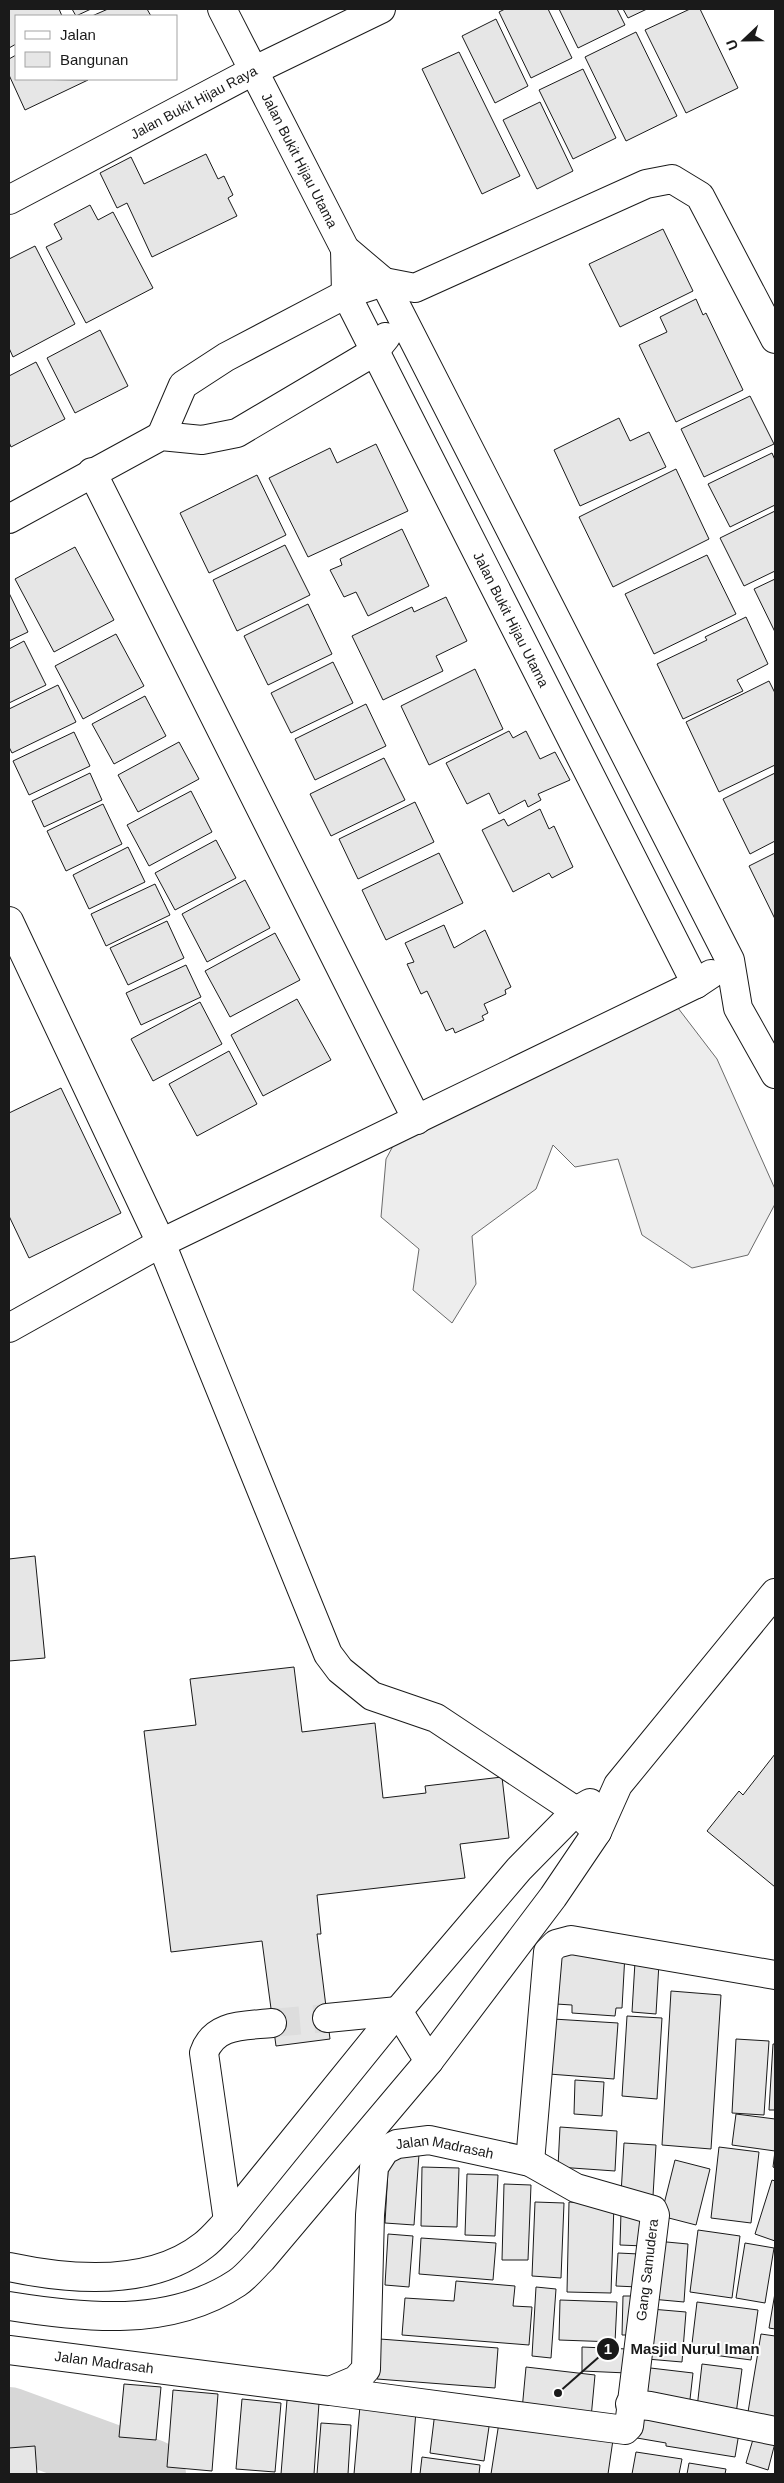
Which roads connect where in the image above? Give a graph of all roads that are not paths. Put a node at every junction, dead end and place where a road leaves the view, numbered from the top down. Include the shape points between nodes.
1 (222, 9) edge
2 (380, 9) edge
3 (253, 71) junction
4 (9, 200) edge
5 (345, 249) junction
6 (384, 282) junction
7 (415, 288) junction
8 (346, 294) junction
9 (402, 320) junction
10 (775, 339) edge
11 (374, 352) junction
12 (161, 436) junction
13 (92, 472) junction
14 (9, 519) edge
15 (9, 921) edge
16 (730, 960) junction
17 (696, 984) junction
18 (738, 1008) junction
19 (775, 1074) edge
20 (417, 1120) junction
21 (160, 1243) junction
22 (9, 1328) edge
23 (775, 1593) edge
24 (618, 1785) junction
25 (576, 1812) junction
26 (596, 1832) junction
27 (775, 1975) edge
28 (398, 2011) junction
29 (327, 2018) tunnel mouth
30 (272, 2024) tunnel mouth
31 (429, 2061) junction
32 (530, 2162) junction
33 (228, 2221) junction
34 (9, 2267) edge
35 (9, 2306) edge
36 (9, 2350) edge
37 (330, 2391) junction
38 (630, 2404) junction
39 (775, 2431) edge

1 - 3 street, Jalan Bukit Hijau Utama
2 - 3 street, Jalan Bukit Hijau Raya
3 - 4 street, Jalan Bukit Hijau Raya
3 - 5 street, Jalan Bukit Hijau Utama
5 - 6 street, Jalan Bukit Hijau Utama
5 - 8 street, Jalan Bukit Hijau Utama
6 - 7 street
6 - 8 street
6 - 9 street, Jalan Bukit Hijau Utama
7 - 9 street
7 - 10 street via 646,184 672,179 700,196
8 - 11 street, Jalan Bukit Hijau Utama
8 - 12 street via 226,357 182,384
9 - 11 street
9 - 16 street, Jalan Bukit Hijau Utama
11 - 12 street via 237,433 202,440
11 - 17 street, Jalan Bukit Hijau Utama
12 - 13 street
13 - 14 street
13 - 20 street
15 - 21 street
16 - 17 street
16 - 18 street, Jalan Bukit Hijau Utama
17 - 18 street
17 - 20 street
18 - 19 street
20 - 21 street
21 - 22 street
21 - 25 street via 328,1654 340,1670 372,1696 436,1718
23 - 24 street
24 - 25 street
24 - 26 street
25 - 26 street
25 - 28 street via 519,1869
26 - 31 street via 552,1897
27 - 32 street via 571,1940 556,1944 548,1952
28 - 29 street
28 - 31 street
28 - 33 street
30 - 33 street via 230,2028 215,2035 204,2053
31 - 35 street via 262,2259 238,2282 214,2297 181,2309 128,2317 71,2316
32 - 37 street, Jalan Madrasah via 430,2140 397,2144 385,2150 374,2167 366,2369 356,2380
32 - 38 street, Gang Samudera via 576,2188 653,2210 655,2215
33 - 34 street via 204,2246 175,2262 133,2275 92,2276
36 - 37 street, Jalan Madrasah
37 - 38 street, Gang Samudera via 619,2430 629,2426
38 - 39 street

